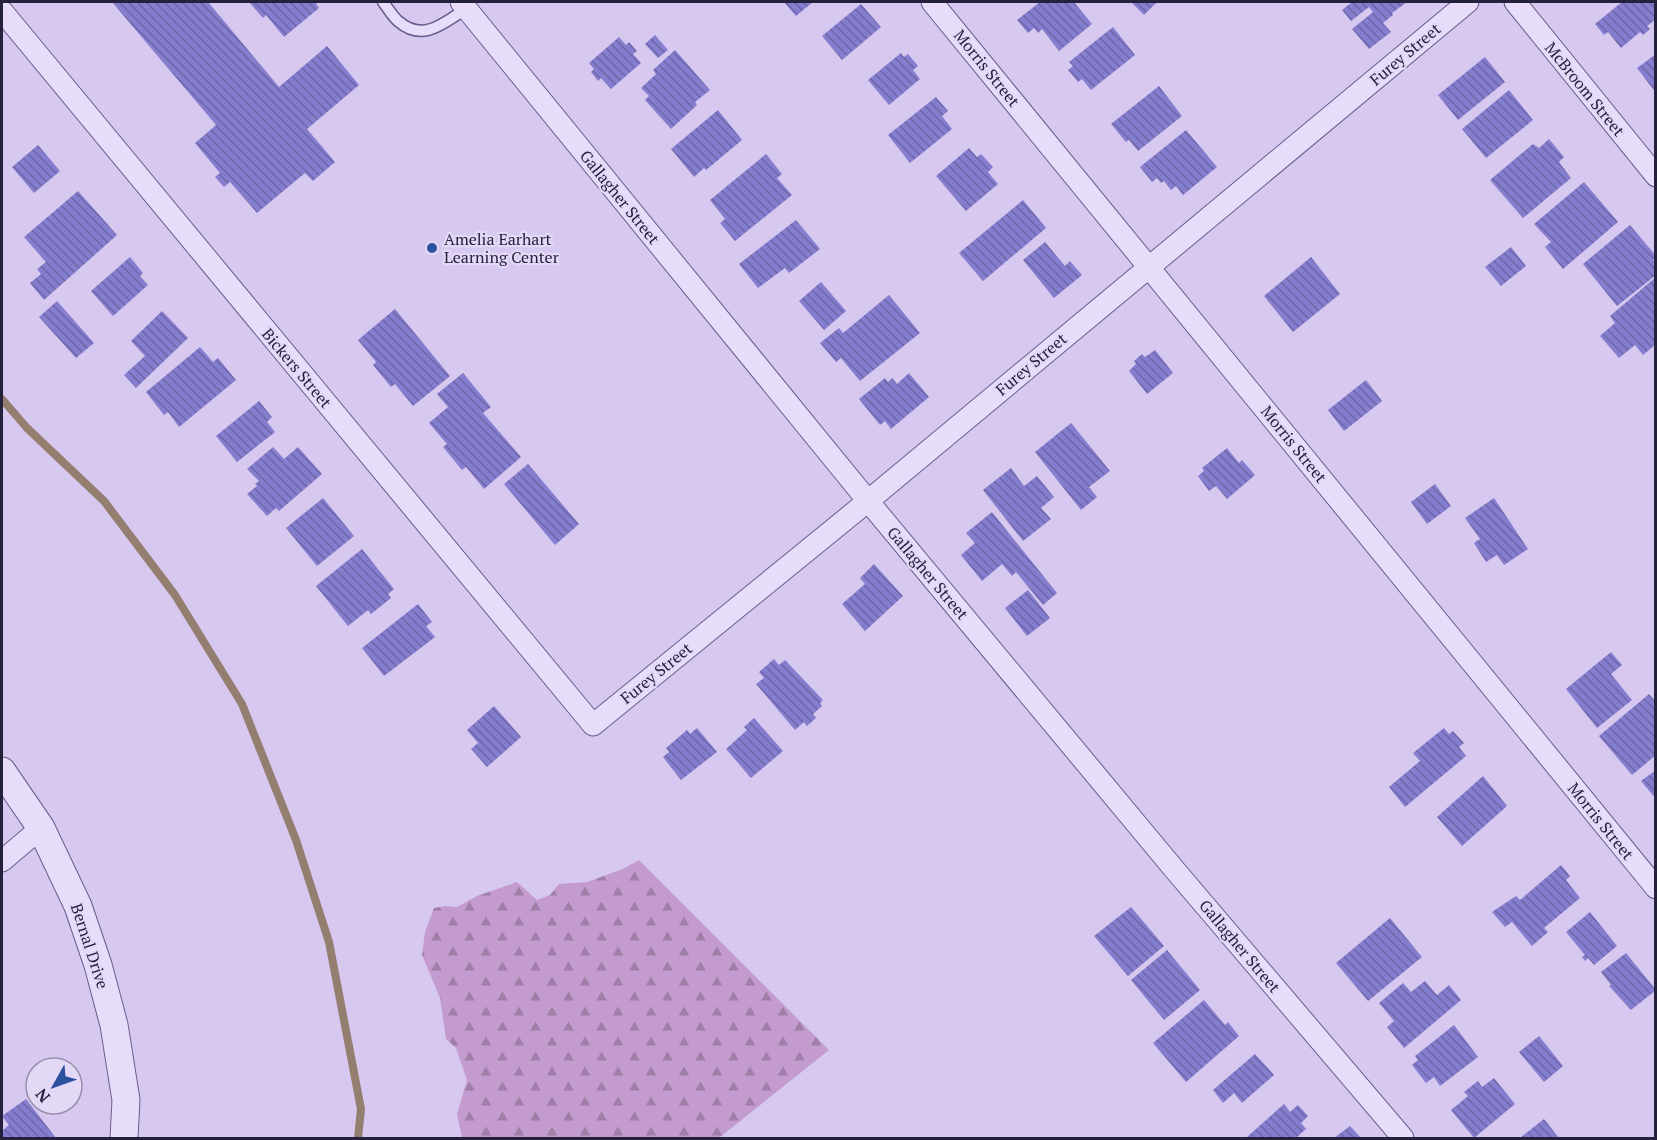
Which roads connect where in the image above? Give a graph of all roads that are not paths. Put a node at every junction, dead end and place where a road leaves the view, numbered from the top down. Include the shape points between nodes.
1 (383, 2) edge
2 (932, 2) edge
3 (1468, 2) edge
4 (1515, 2) edge
5 (464, 5) edge
6 (2, 11) edge
7 (1656, 176) edge
8 (1149, 266) junction
9 (868, 501) junction
10 (593, 725) joint
11 (2, 771) edge
12 (41, 828) junction
13 (2, 861) edge
14 (1656, 888) edge
15 (124, 1138) edge
16 (1403, 1138) edge

1 - 5 lane via 398,20 416,32 433,29
2 - 8 street, Morris Street
3 - 8 street, Furey Street
4 - 7 street, McBroom Street
5 - 9 street, Gallagher Street
6 - 10 street, Bickers Street
8 - 9 street, Furey Street
8 - 14 street, Morris Street
9 - 10 street, Furey Street
9 - 16 street, Gallagher Street
11 - 12 street, Bernal Drive
12 - 13 street
12 - 15 street, Bernal Drive via 78,906 98,964 114,1025 126,1100

